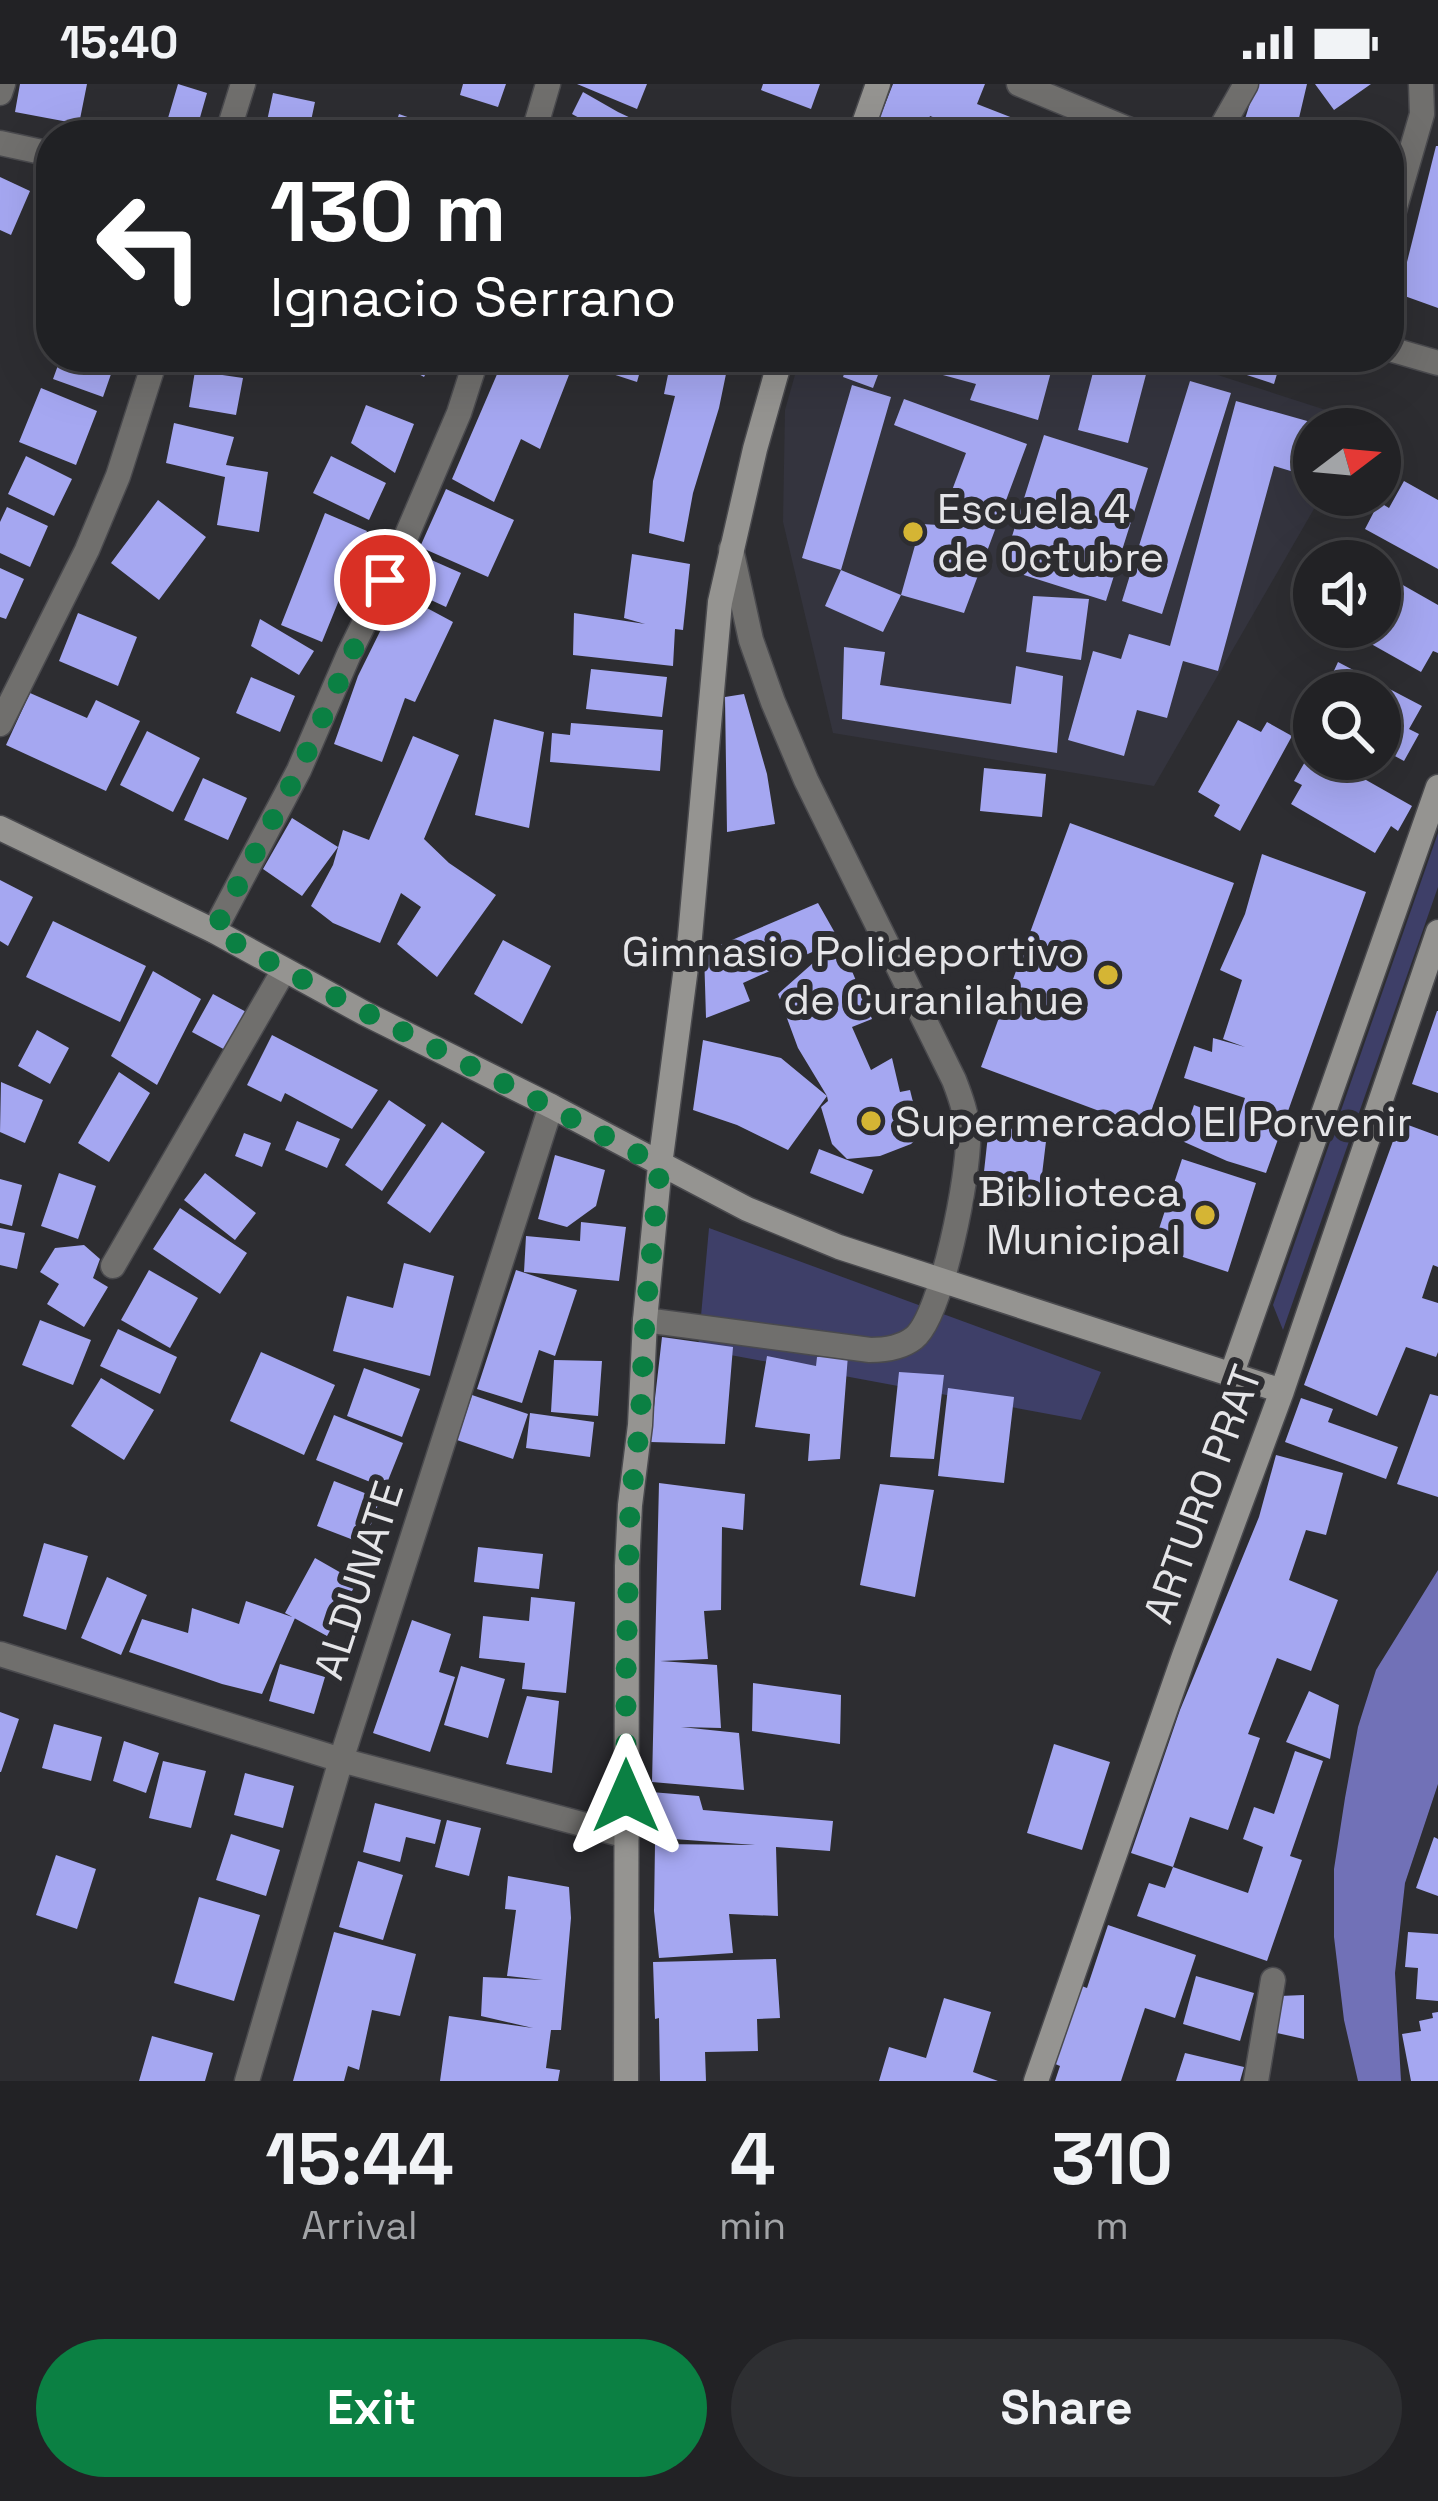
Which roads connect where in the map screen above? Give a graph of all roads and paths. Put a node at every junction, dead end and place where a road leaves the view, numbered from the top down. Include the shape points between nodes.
1 (3, 84) edge
2 (243, 84) edge
3 (548, 84) edge
4 (878, 84) edge
5 (1018, 84) edge
6 (1246, 84) edge
7 (1421, 84) edge
8 (0, 93) edge
9 (232, 120) edge
10 (537, 120) edge
11 (865, 120) edge
12 (1106, 120) edge
13 (1226, 120) edge
14 (0, 143) edge
15 (36, 151) edge
16 (1404, 178) edge
17 (1404, 353) edge
18 (1438, 363) edge
19 (151, 372) edge
20 (471, 372) edge
21 (777, 372) edge
22 (731, 549) junction
23 (0, 724) edge
24 (1438, 788) edge
25 (0, 828) edge
26 (214, 931) junction
27 (1438, 932) edge
28 (284, 970) junction
29 (551, 1106) junction
30 (660, 1166) junction
31 (113, 1267) dead end
32 (943, 1281) junction
33 (645, 1320) junction
34 (1231, 1376) junction
35 (1282, 1391) junction
36 (0, 1654) edge
37 (341, 1760) junction
38 (627, 1836) junction
39 (1273, 1980) dead end
40 (247, 2081) edge
41 (626, 2081) edge
42 (1036, 2081) edge
43 (1256, 2081) edge

1 - 8 street
2 - 9 street
3 - 10 street
4 - 11 main road
5 - 12 street
6 - 13 street
7 - 16 street via 1423,114
14 - 15 street
17 - 18 street
19 - 23 street via 87,550
20 - 26 street via 299,770
21 - 22 main road
22 - 30 main road
22 - 32 street via 773,703 967,1117 968,1155
24 - 34 main road, ARTURO PRAT
25 - 26 main road
26 - 28 main road
27 - 35 main road, ARTURO PRAT
28 - 29 main road
28 - 31 street
29 - 30 main road
29 - 37 street, ALDUNATE
30 - 32 main road via 839,1247
30 - 33 main road
32 - 33 street via 926,1326 885,1350
32 - 34 main road
33 - 38 main road via 627,1566
34 - 35 main road
35 - 42 main road, ARTURO PRAT
36 - 37 street
37 - 38 street
37 - 40 street, ALDUNATE
38 - 41 main road
39 - 43 street

